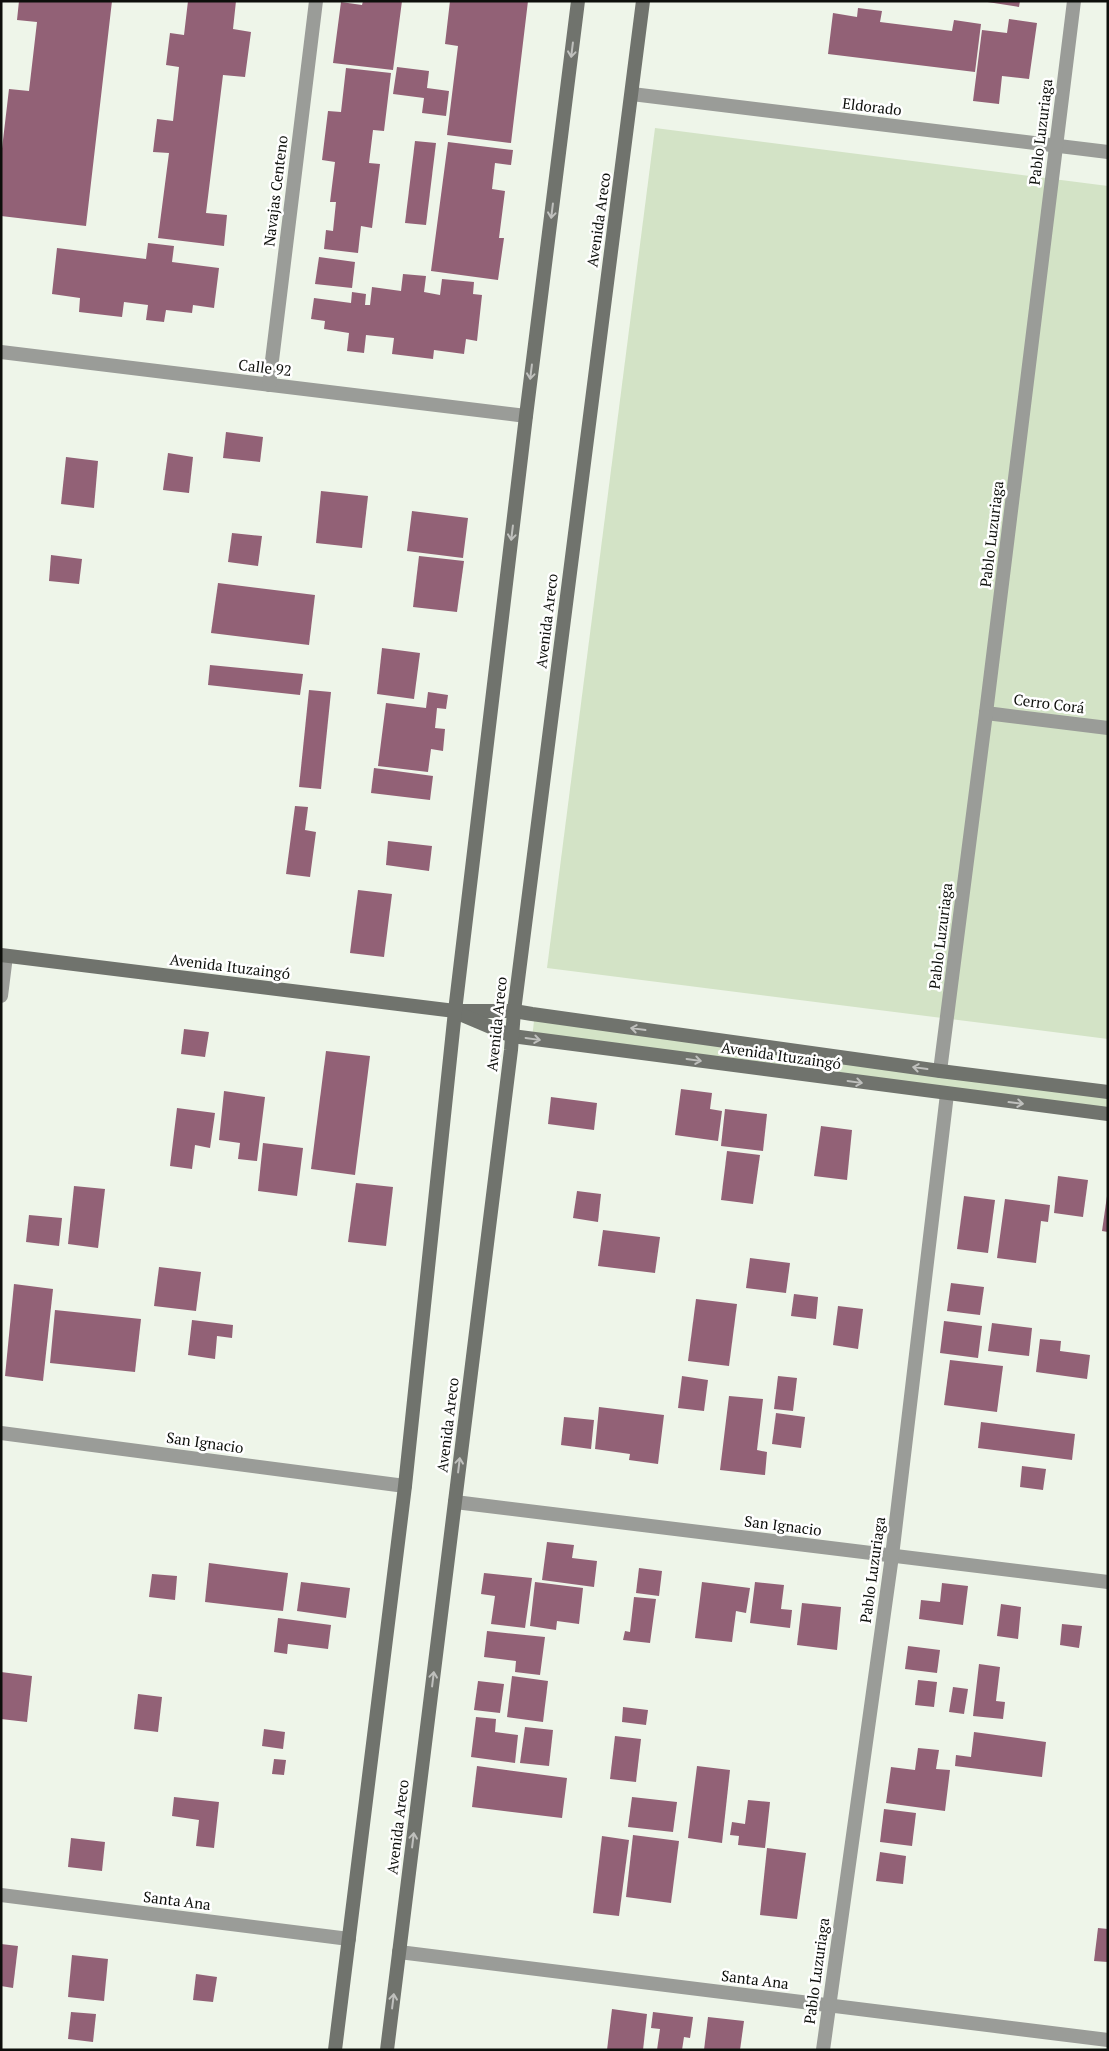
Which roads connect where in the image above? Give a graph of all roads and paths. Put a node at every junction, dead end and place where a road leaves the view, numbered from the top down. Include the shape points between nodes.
1 (316, 1) edge
2 (578, 1) edge
3 (643, 1) edge
4 (1074, 1) edge
5 (632, 94) junction
6 (1056, 146) junction
7 (1108, 152) edge
8 (1, 352) edge
9 (269, 385) junction
10 (526, 416) junction
11 (986, 712) junction
12 (1108, 728) edge
13 (4, 955) edge
14 (1, 996) edge
15 (455, 1011) junction
16 (514, 1011) junction
17 (512, 1036) junction
18 (940, 1071) junction
19 (1108, 1092) edge
20 (947, 1094) junction
21 (1108, 1114) edge
22 (1, 1433) edge
23 (405, 1486) junction
24 (455, 1502) junction
25 (892, 1556) junction
26 (1108, 1582) edge
27 (1, 1894) edge
28 (349, 1939) junction
29 (399, 1952) junction
30 (829, 2005) junction
31 (1108, 2040) edge
32 (335, 2050) edge
33 (387, 2050) edge
34 (823, 2050) edge

1 - 9 street, Navajas Centeno
2 -> 10 main road
3 - 5 main road, Avenida Areco
4 - 6 street, Pablo Luzuriaga
5 - 6 street, Eldorado
5 - 16 main road, Avenida Areco
6 - 7 street, Eldorado
6 - 11 street, Pablo Luzuriaga
8 - 9 street, Calle 92
9 - 10 street, Calle 92
10 -> 15 main road
11 - 12 street, Cerro Corá
11 - 18 street, Pablo Luzuriaga
13 - 14 street
13 - 15 main road, Avenida Ituzaingó
15 - 16 main road, Avenida Ituzaingó
15 - 17 main road, Avenida Ituzaingó
15 - 23 main road
16 - 17 main road, Avenida Areco
18 -> 16 main road, Avenida Ituzaingó
17 -> 20 main road, Avenida Ituzaingó
24 -> 17 main road, Avenida Areco
18 - 19 main road, Avenida Ituzaingó
20 -> 21 main road, Avenida Ituzaingó
20 - 25 street, Pablo Luzuriaga
22 - 23 street, San Ignacio
23 - 28 main road
24 - 25 street, San Ignacio
29 -> 24 main road, Avenida Areco
25 - 26 street, San Ignacio
25 - 30 street, Pablo Luzuriaga
27 - 28 street, Santa Ana
28 - 32 main road
29 - 30 street, Santa Ana
33 -> 29 main road, Avenida Areco
30 - 31 street, Santa Ana
30 - 34 street, Pablo Luzuriaga

